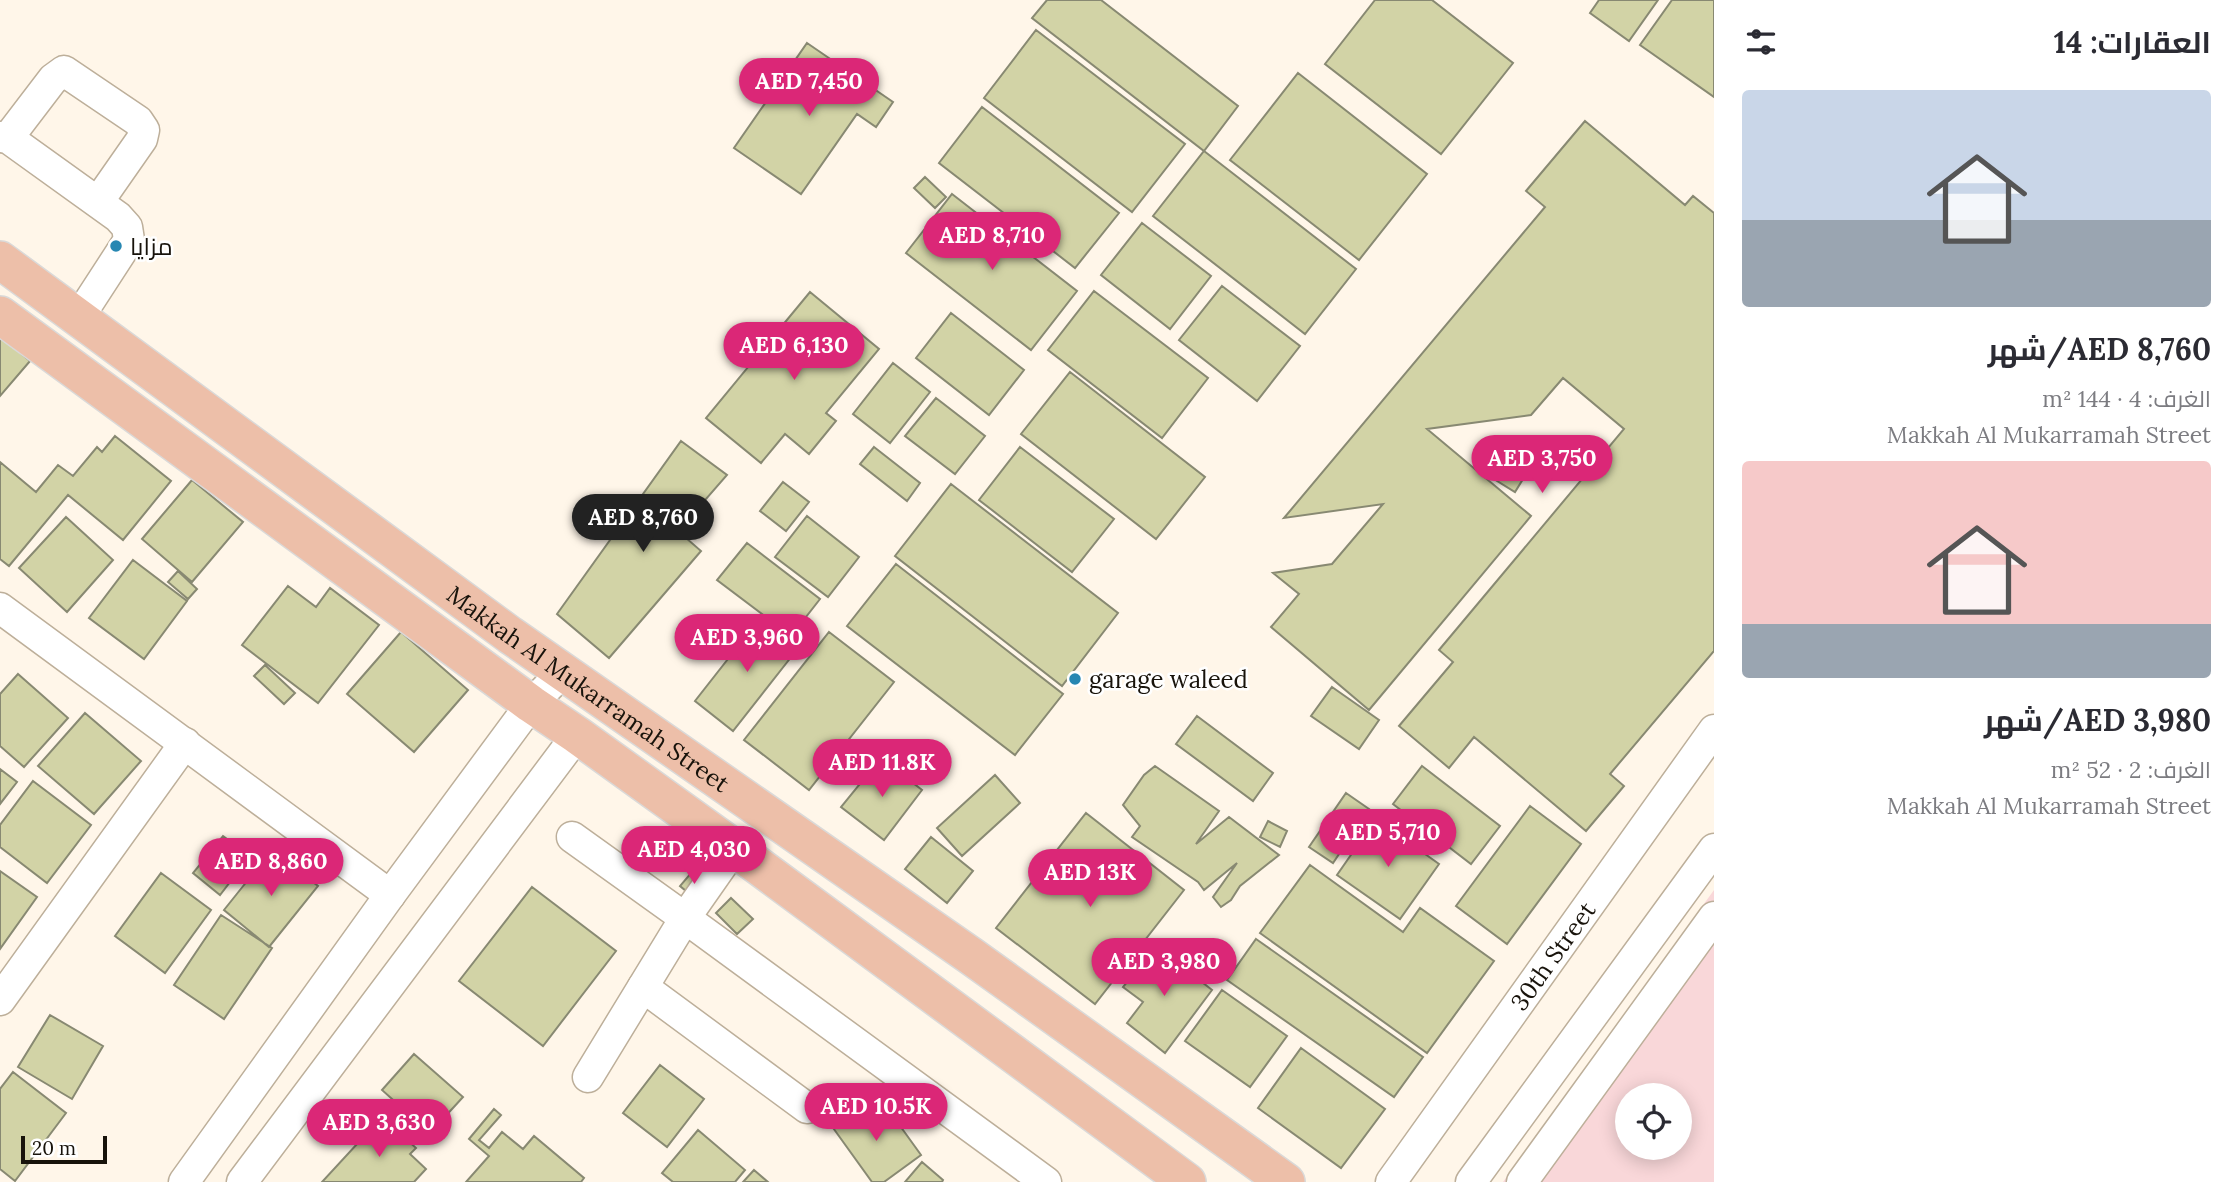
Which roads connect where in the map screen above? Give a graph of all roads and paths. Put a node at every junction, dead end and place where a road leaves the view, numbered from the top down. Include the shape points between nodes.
1 (4, 138) edge
2 (98, 202) junction
3 (0, 260) edge
4 (0, 315) edge
5 (79, 317) junction
6 (0, 608) edge
7 (563, 672) junction
8 (531, 704) junction
9 (1714, 730) edge
10 (577, 735) junction
11 (185, 743) junction
12 (572, 837) dead end
13 (734, 848) junction
14 (1714, 849) edge
15 (390, 895) junction
16 (1714, 917) edge
17 (685, 918) junction
18 (643, 987) junction
19 (0, 1000) edge
20 (588, 1077) dead end
21 (807, 1108) dead end
22 (184, 1182) edge
23 (242, 1182) edge
24 (1046, 1182) edge
25 (1187, 1182) edge
26 (1286, 1182) edge
27 (1391, 1182) edge
28 (1471, 1182) edge
29 (1522, 1182) edge

1 - 2 street
1 - 2 street via 64,71 138,121 144,130 142,139
2 - 5 street via 127,228 129,240
3 - 5 main road, Makkah Al Mukarramah Street
4 - 8 main road, Makkah Al Mukarramah Street
5 - 7 main road, Makkah Al Mukarramah Street
6 - 11 street
7 - 8 street
7 - 26 main road, Makkah Al Mukarramah Street
8 - 10 main road, Makkah Al Mukarramah Street
8 - 15 street
9 - 27 street, 30th Street
10 - 13 main road, Makkah Al Mukarramah Street
10 - 23 street
11 - 15 street
11 - 19 street
12 - 17 street
13 - 17 street
13 - 25 main road, Makkah Al Mukarramah Street
14 - 28 street
15 - 22 street
16 - 29 street
17 - 18 street
17 - 24 street
18 - 20 street
18 - 21 street

